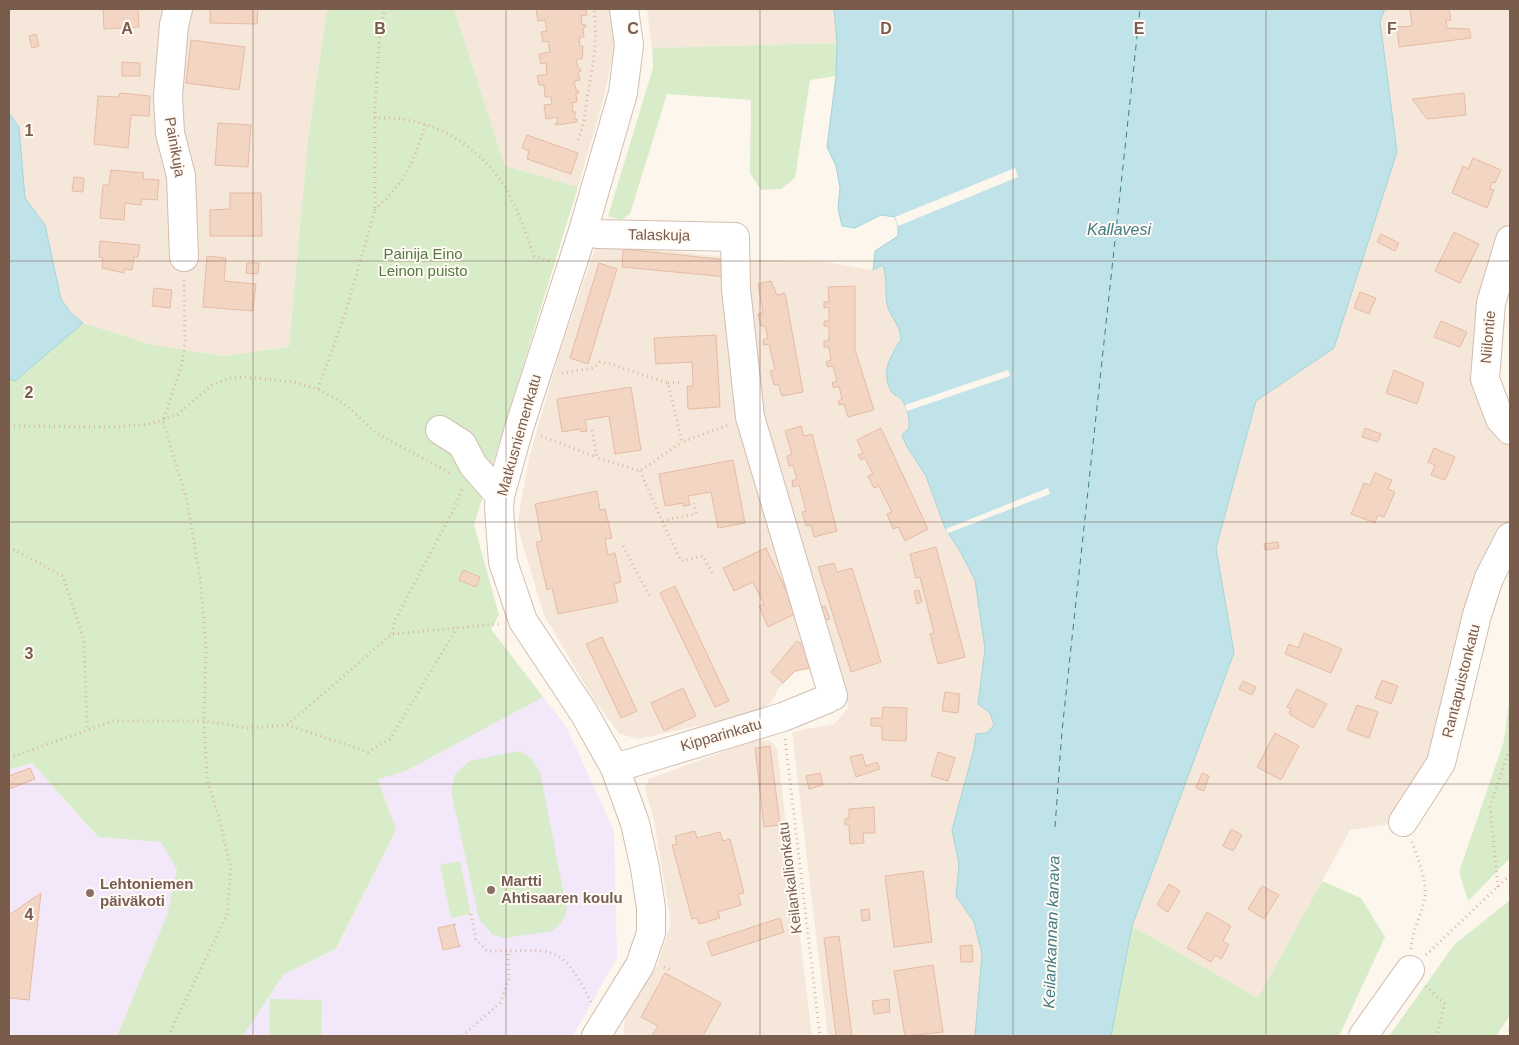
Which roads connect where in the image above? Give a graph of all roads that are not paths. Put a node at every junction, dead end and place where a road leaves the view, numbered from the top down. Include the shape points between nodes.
1 (178, 9) edge
2 (624, 9) edge
3 (583, 231) junction
4 (1510, 240) edge
5 (184, 257) road end
6 (440, 430) dead end
7 (1510, 430) edge
8 (500, 496) junction
9 (1510, 537) edge
10 (830, 698) joint
11 (615, 768) junction
12 (1403, 822) road end
13 (1410, 970) road end
14 (596, 1036) edge
15 (1363, 1036) edge

1 - 5 street, Painikuja via 168,96 170,133 182,176
2 - 3 street, Matkusniemenkatu via 630,44 623,92
3 - 8 street, Matkusniemenkatu
3 - 10 street, Talaskuja via 735,237 736,288 750,417
4 - 7 street, Niilontie via 1491,303 1484,379 1500,419
6 - 8 street via 462,444 473,465
8 - 11 street, Matkusniemenkatu via 503,562 523,621 584,713
9 - 12 street, Rantapuistonkatu via 1489,578 1477,616 1441,763
10 - 11 street, Kipparinkatu via 782,717
11 - 14 street, Matkusniemenkatu via 635,823 645,868 651,933 640,965
13 - 15 street

